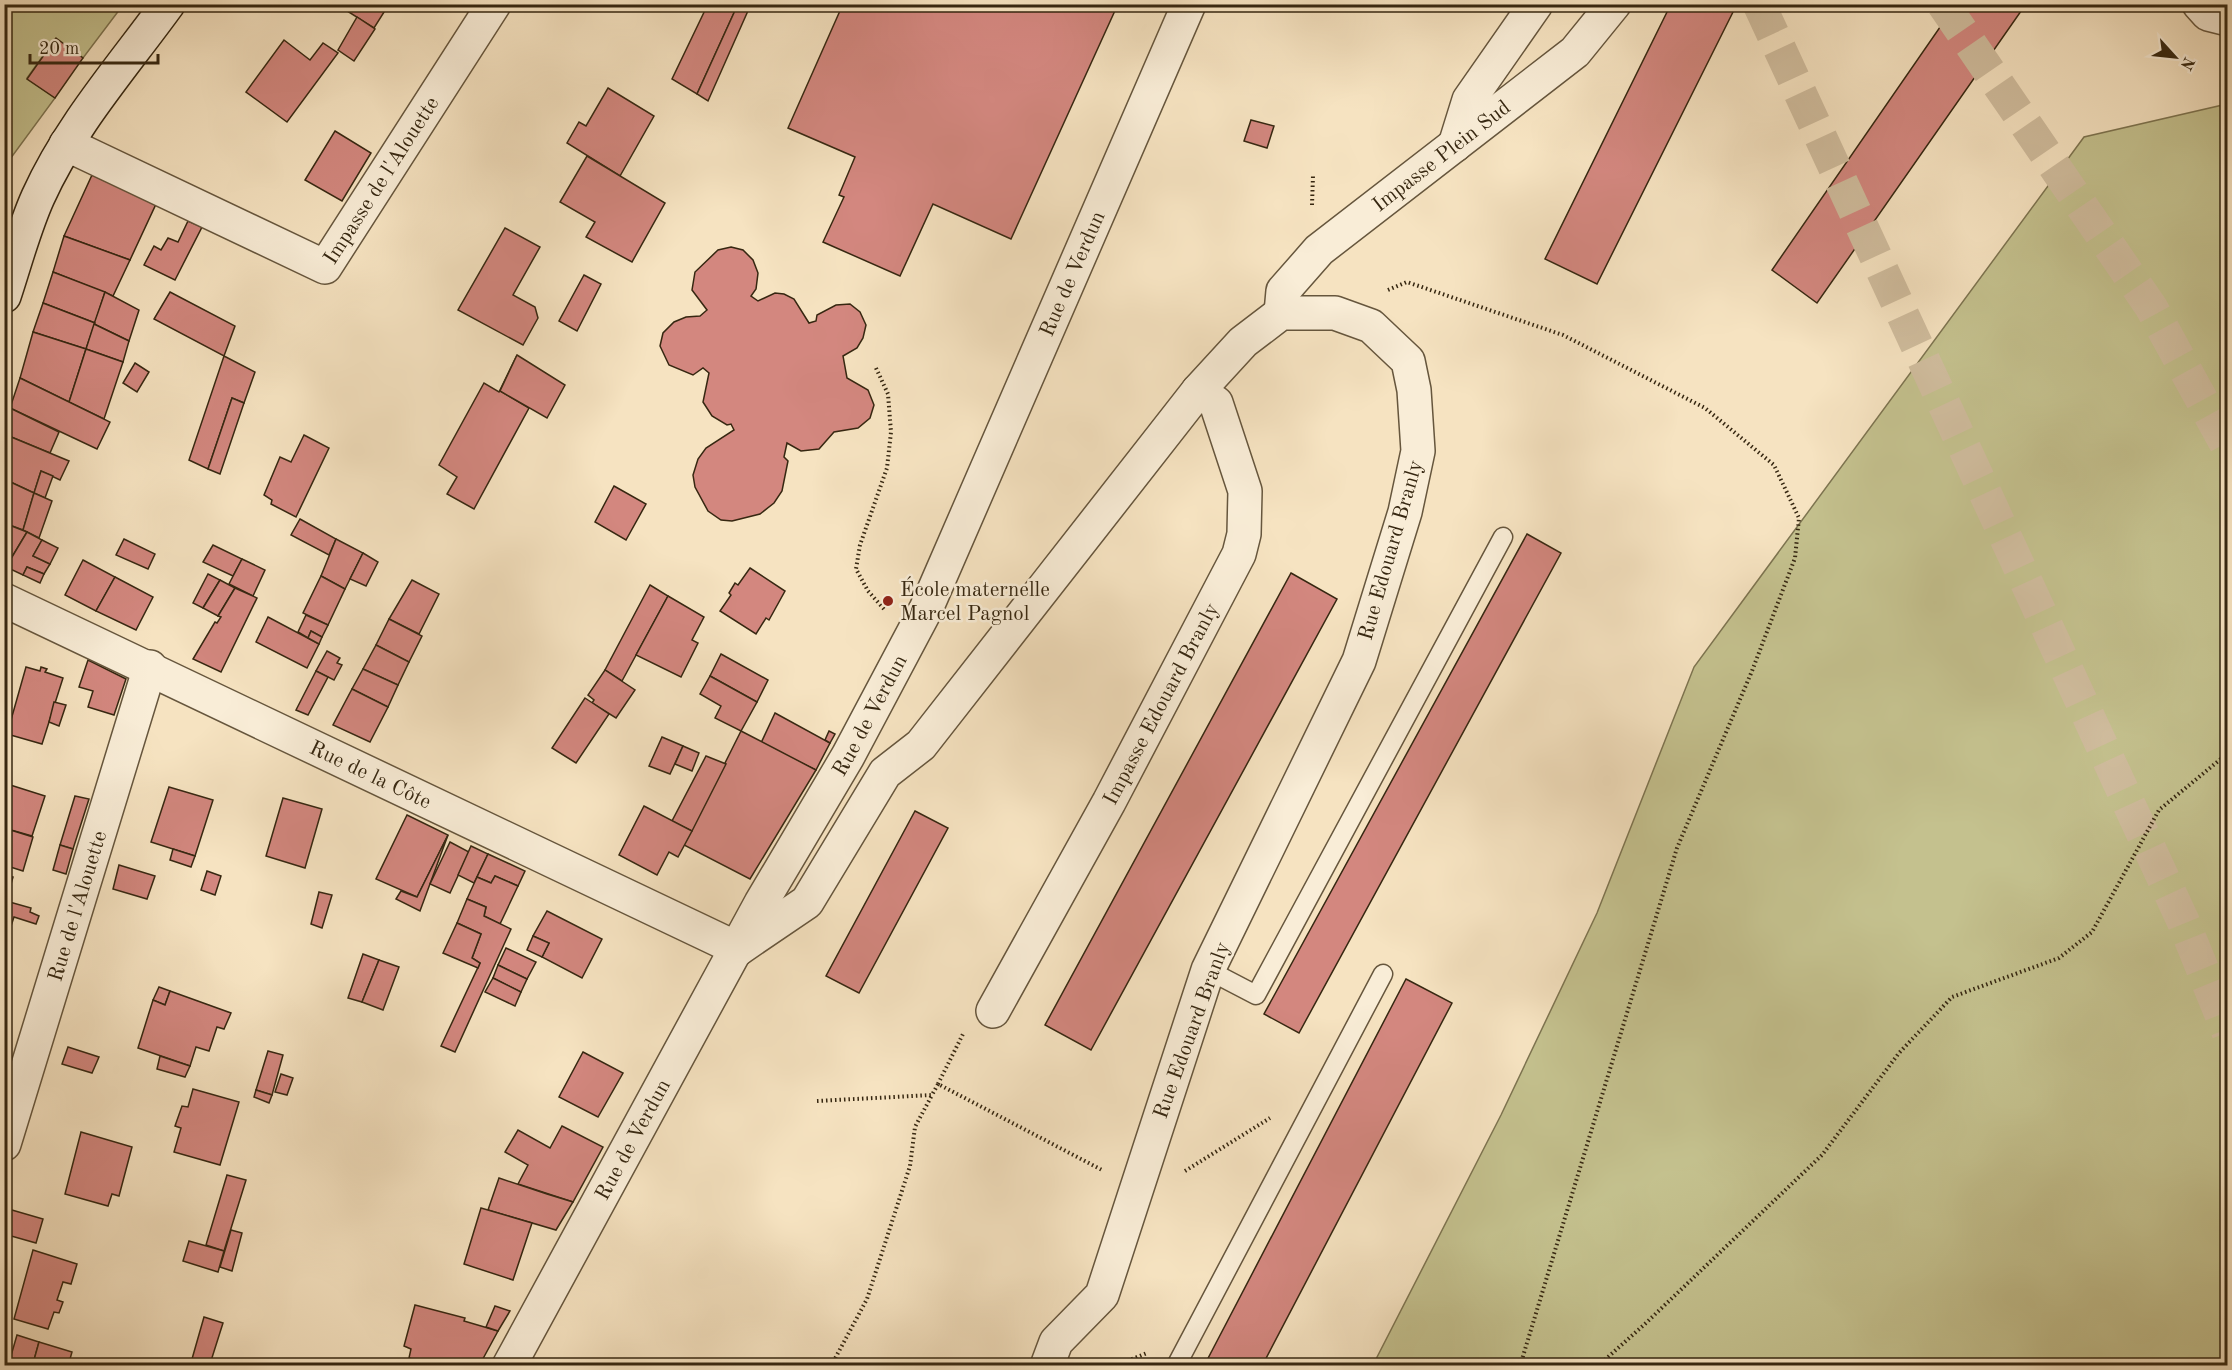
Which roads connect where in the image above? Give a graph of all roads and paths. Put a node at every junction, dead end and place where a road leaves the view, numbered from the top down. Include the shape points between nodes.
1 (168, 4) edge
2 (494, 4) edge
3 (1190, 4) edge
4 (1536, 4) edge
5 (1614, 4) edge
6 (2199, 4) edge
7 (2228, 19) edge
8 (66, 144) junction
9 (1455, 144) junction
10 (4, 296) edge
11 (1335, 313) junction
12 (1281, 314) junction
13 (876, 368) dead end
14 (1198, 391) junction
15 (1503, 537) dead end
16 (4, 600) edge
17 (911, 635) junction
18 (150, 667) junction
19 (2228, 753) edge
20 (848, 756) junction
21 (885, 773) junction
22 (738, 949) junction
23 (1208, 970) junction
24 (1383, 974) dead end
25 (993, 1011) joint
26 (938, 1084) junction
27 (932, 1095) junction
28 (817, 1101) dead end
29 (1312, 1109) junction
30 (4, 1143) edge
31 (1139, 1178) junction
32 (509, 1365) edge
33 (831, 1365) edge
34 (1047, 1365) edge
35 (1176, 1365) edge
36 (1521, 1365) edge
37 (1598, 1365) edge

1 - 8 street
2 - 8 street, Impasse de l'Alouette via 325,267
3 - 17 street, Rue de Verdun via 926,609
4 - 9 street via 1468,100
5 - 9 street, Impasse Plein Sud via 1575,52
6 - 7 street via 2208,14
8 - 10 street via 38,198
9 - 12 street, Impasse Plein Sud via 1319,250 1283,291
11 - 12 street, Rue Edouard Branly
11 - 23 street, Rue Edouard Branly via 1371,326 1408,361 1418,452 1405,512 1359,661
11 - 36 path via 1407,282 1563,335 1705,408 1774,465 1799,518 1795,558 1677,848
12 - 14 street via 1243,342
13 - 17 path via 888,394 891,432 887,468 860,545 856,569 868,591
14 - 21 street via 921,745
14 - 25 street, Impasse Edouard Branly via 1216,403 1245,491 1244,534 1239,554 1109,802
15 - 23 lane via 1256,994
16 - 18 street, Rue de la Côte
17 - 20 street, Rue de Verdun
18 - 22 street, Rue de la Côte
18 - 30 street, Rue de l'Alouette
19 - 37 path via 2158,810 2092,932 2059,958 1952,997 1899,1053 1822,1155
20 - 21 street
20 - 22 street, Rue de Verdun
21 - 22 street via 807,902
22 - 32 street, Rue de Verdun
23 - 31 street, Rue Edouard Branly
24 - 29 lane
25 - 26 path via 972,1017
26 - 27 path
26 - 31 path via 1118,1178 1129,1173
27 - 28 path
27 - 33 path via 915,1127 910,1166 867,1299
29 - 31 path via 1297,1101 1164,1185
29 - 35 lane
31 - 34 street, Rue Edouard Branly via 1102,1295 1056,1342

